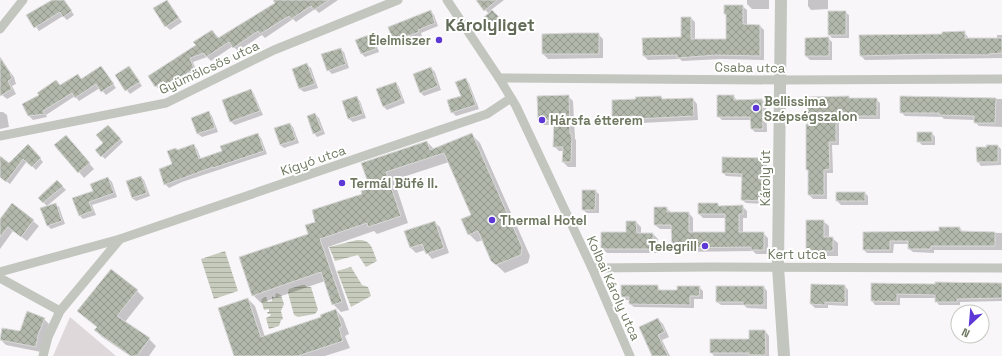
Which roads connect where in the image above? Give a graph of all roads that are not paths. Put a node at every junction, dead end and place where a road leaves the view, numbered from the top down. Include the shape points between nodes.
1 (23, 0) edge
2 (398, 0) edge
3 (447, 0) edge
4 (781, 0) edge
5 (0, 28) edge
6 (499, 78) junction
7 (1002, 79) edge
8 (780, 80) junction
9 (511, 98) junction
10 (0, 136) edge
11 (120, 239) junction
12 (778, 267) junction
13 (592, 268) junction
14 (1002, 268) edge
15 (0, 272) edge
16 (0, 278) edge
17 (60, 311) junction
18 (43, 356) edge
19 (630, 356) edge
20 (784, 356) edge

1 - 5 street
2 - 10 street, Gyümölcsös utca via 274,50 166,103
3 - 6 street, Kolbai Károly utca
4 - 8 street, Károly út
6 - 8 street, Csaba utca
6 - 9 street, Kolbai Károly utca
7 - 8 street, Csaba utca
8 - 12 street, Károly út
9 - 11 street, Kígyó utca via 487,114
9 - 13 street, Kolbai Károly utca
11 - 15 street, Kígyó utca
11 - 17 street
12 - 13 street, Kert utca
12 - 14 street, Kert utca
12 - 20 street, Károly út
13 - 19 street, Kolbai Károly utca
16 - 17 street
17 - 18 street via 48,337

